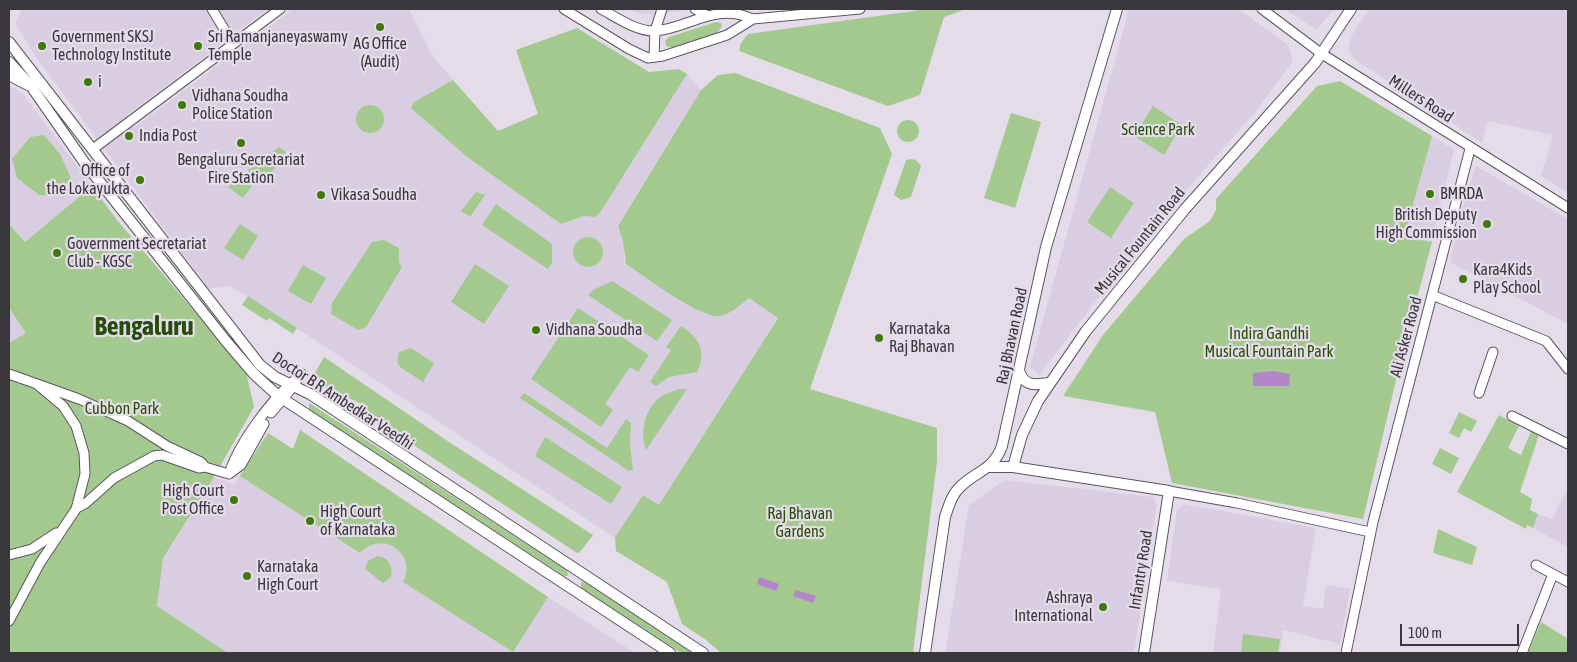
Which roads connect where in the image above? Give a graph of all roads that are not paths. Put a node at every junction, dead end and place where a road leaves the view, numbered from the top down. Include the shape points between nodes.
1 (212, 9) edge
2 (280, 9) edge
3 (564, 9) edge
4 (601, 9) edge
5 (662, 9) edge
6 (695, 9) edge
7 (860, 9) edge
8 (1117, 9) edge
9 (1262, 9) edge
10 (1351, 9) edge
11 (722, 14) junction
12 (708, 16) junction
13 (753, 19) junction
14 (655, 31) junction
15 (727, 35) junction
16 (9, 42) edge
17 (233, 44) junction
18 (1322, 54) junction
19 (654, 57) junction
20 (9, 62) edge
21 (9, 75) edge
22 (31, 86) junction
23 (93, 149) junction
24 (1470, 149) junction
25 (1568, 208) edge
26 (1432, 295) junction
27 (1493, 352) dead end
28 (1568, 369) edge
29 (1019, 370) junction
30 (9, 374) edge
31 (1050, 383) junction
32 (38, 384) junction
33 (292, 385) junction
34 (1479, 393) dead end
35 (280, 398) junction
36 (1512, 416) dead end
37 (1568, 444) edge
38 (206, 467) junction
39 (988, 467) junction
40 (1013, 468) junction
41 (1169, 492) junction
42 (76, 509) junction
43 (68, 521) junction
44 (1370, 532) junction
45 (9, 555) edge
46 (1536, 565) dead end
47 (1553, 574) junction
48 (1568, 582) edge
49 (9, 621) edge
50 (670, 653) edge
51 (703, 653) edge
52 (925, 653) edge
53 (1144, 653) edge
54 (1346, 653) edge
55 (1522, 653) edge

1 - 17 street
2 - 17 street
3 - 19 street via 629,49 648,58
4 - 14 street via 626,23
5 - 14 street
6 - 12 street
7 - 13 street
8 - 29 main road, Raj Bhavan Road via 1046,247
9 - 18 street, Millers Road
10 - 18 main road, Musical Fountain Road
11 - 12 street
11 - 13 street via 741,14
11 - 15 street via 732,25
12 - 14 street
13 - 15 street
14 - 19 street
15 - 19 street
16 - 23 main road, Doctor B R Ambedkar Veedhi
17 - 23 street
18 - 24 street, Millers Road
18 - 31 main road, Musical Fountain Road via 1185,209 1086,331
20 - 22 main road, Doctor B R Ambedkar Veedhi
21 - 22 main road
22 - 35 main road, Doctor B R Ambedkar Veedhi via 131,223 225,340
23 - 33 main road, Doctor B R Ambedkar Veedhi via 255,360 275,377
24 - 25 street, Millers Road
24 - 26 street, Ali Asker Road
26 - 28 street via 1546,341
26 - 44 street, Ali Asker Road
27 - 34 street
29 - 31 main road via 1023,380 1030,385
29 - 39 main road, Raj Bhavan Road via 1002,446 996,460
30 - 32 street
31 - 40 main road, Musical Fountain Road via 1022,435
32 - 38 street via 128,421
32 - 42 street via 63,406 80,439 85,474
33 - 35 street
33 - 51 main road, Doctor B R Ambedkar Veedhi
35 - 38 street via 241,465 229,474
35 - 50 main road, Doctor B R Ambedkar Veedhi
36 - 37 street
38 - 42 street via 199,468 162,455 154,456 114,478
39 - 40 main road
39 - 52 main road, Raj Bhavan Road via 960,486 950,501
40 - 41 main road
41 - 44 street
41 - 53 main road, Infantry Road
42 - 43 street
43 - 45 street via 52,537 32,549
43 - 49 street via 40,563
44 - 54 street, Ali Asker Road
46 - 47 street
47 - 48 street
47 - 55 street

